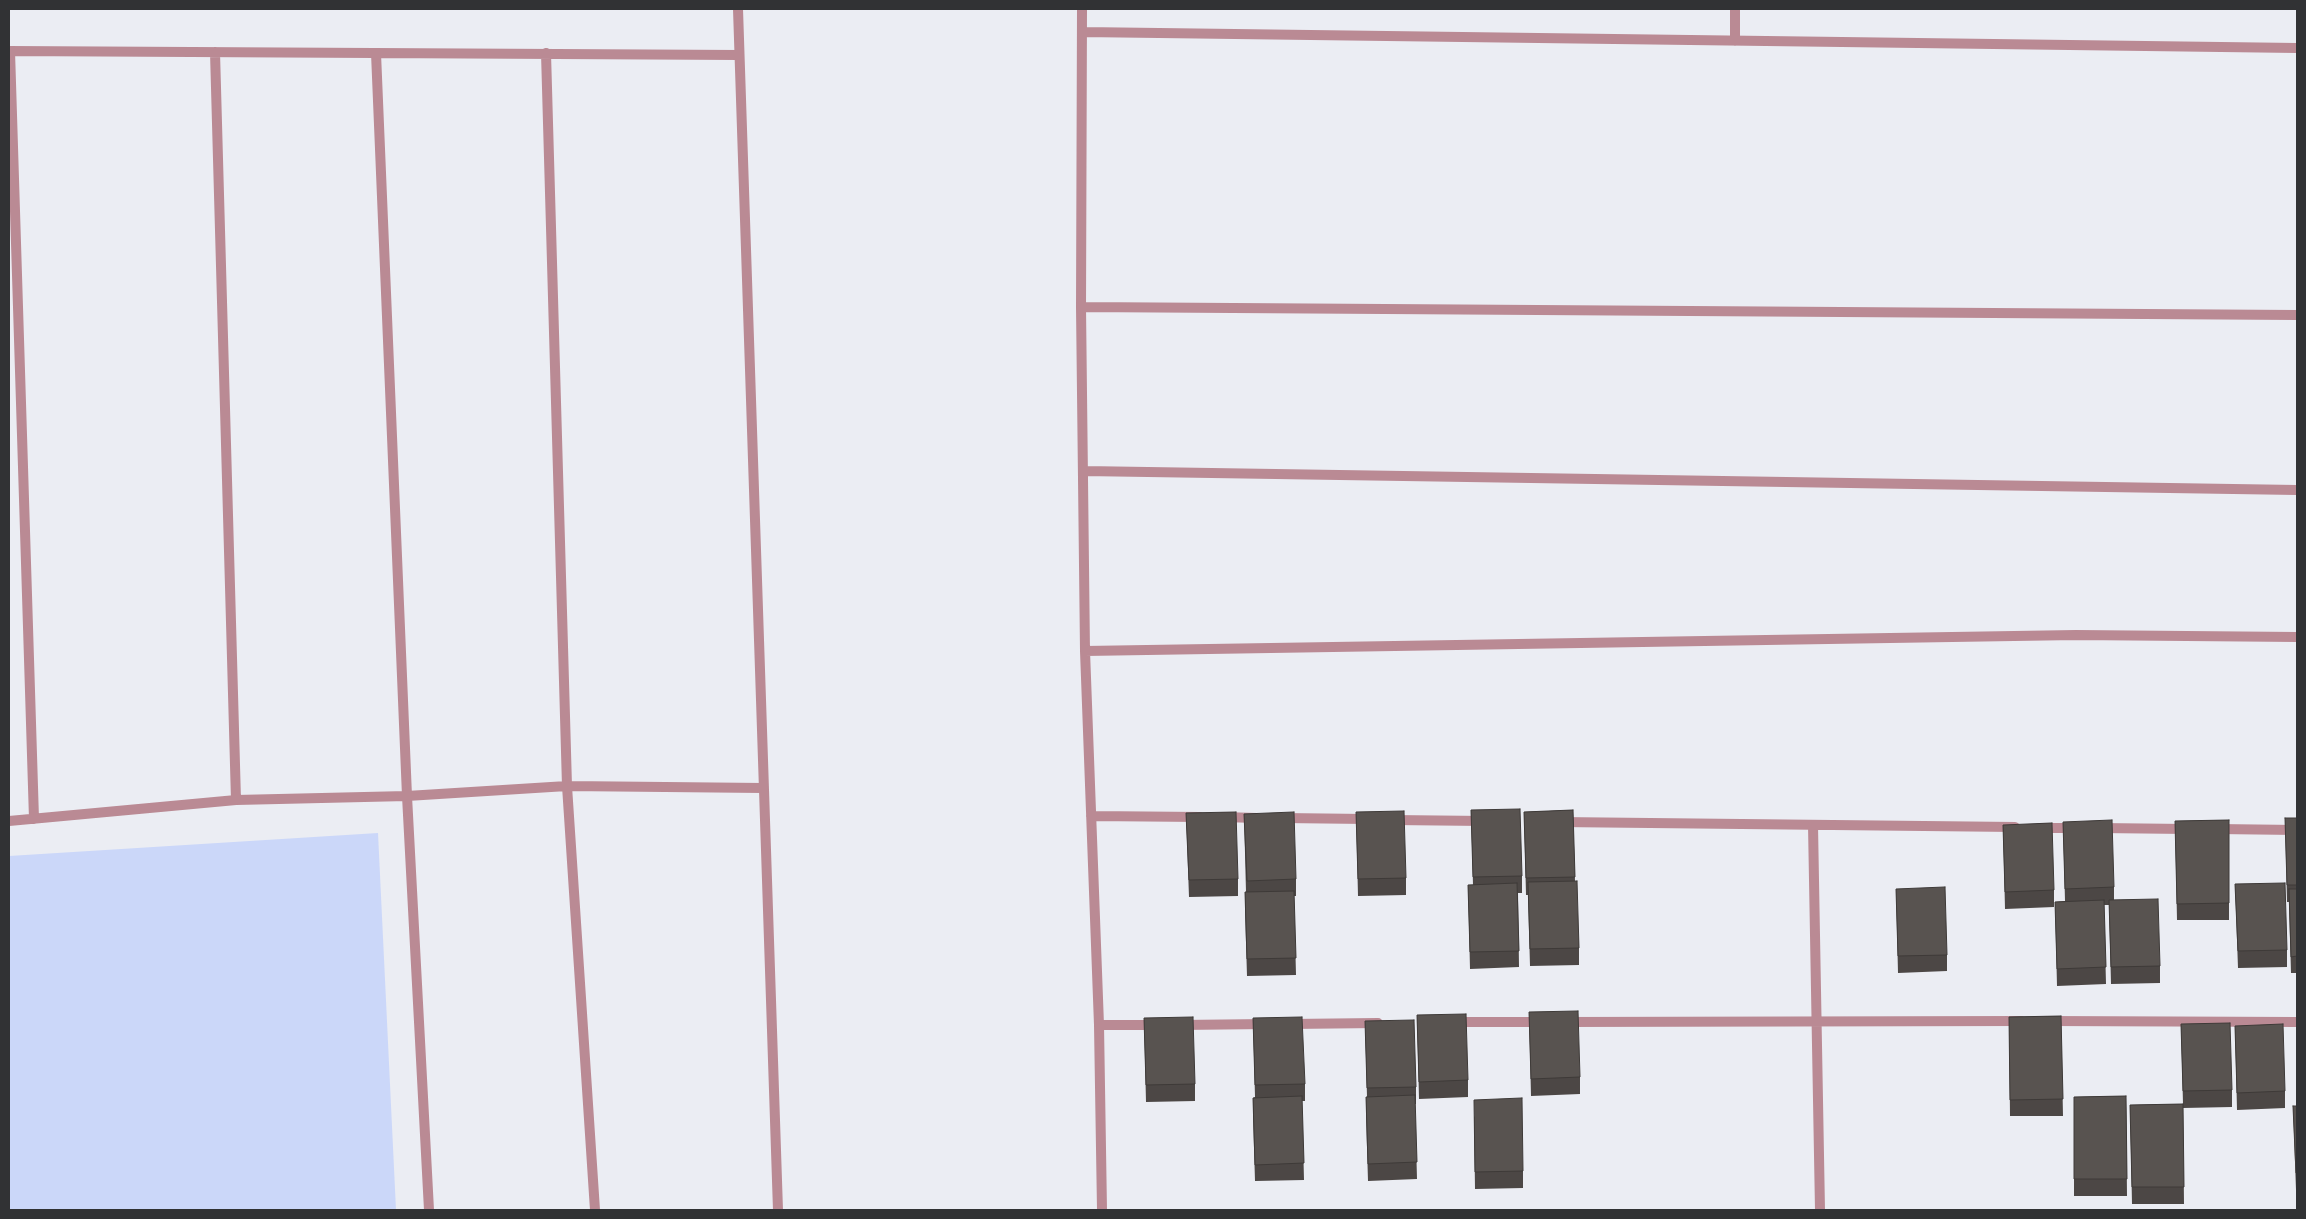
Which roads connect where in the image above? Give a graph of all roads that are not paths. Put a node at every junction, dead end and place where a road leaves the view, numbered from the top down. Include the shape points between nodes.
1 (738, 9) edge
2 (1082, 9) edge
3 (1735, 9) edge
4 (1083, 32) junction
5 (1735, 41) junction
6 (2297, 48) edge
7 (9, 51) edge
8 (215, 52) junction
9 (376, 53) junction
10 (546, 53) junction
11 (740, 55) junction
12 (1081, 307) junction
13 (2297, 315) edge
14 (1084, 472) junction
15 (2297, 490) edge
16 (2297, 637) edge
17 (1085, 651) junction
18 (568, 786) junction
19 (763, 788) junction
20 (407, 796) junction
21 (236, 800) junction
22 (1091, 816) junction
23 (34, 819) junction
24 (1496, 821) edge
25 (9, 822) edge
26 (1546, 822) edge
27 (1813, 825) junction
28 (2297, 830) edge
29 (1816, 1020) junction
30 (2297, 1022) edge
31 (1388, 1023) edge
32 (1438, 1023) edge
33 (1099, 1025) junction
34 (429, 1210) edge
35 (595, 1210) edge
36 (778, 1210) edge
37 (1102, 1210) edge
38 (1820, 1210) edge

1 - 11 street
2 - 4 street
3 - 5 street
4 - 5 street
4 - 12 street
5 - 6 street
7 - 8 street
7 - 23 street
8 - 9 street
8 - 21 street
9 - 10 street
9 - 20 street
10 - 11 street
10 - 18 street
11 - 19 street
12 - 13 street
12 - 14 street
14 - 15 street
14 - 17 street
16 - 17 street via 2076,634
17 - 22 street
18 - 19 street
18 - 20 street
18 - 35 street
19 - 36 street
20 - 21 street
20 - 34 street
21 - 23 street
22 - 24 street
22 - 33 street
23 - 25 street
26 - 27 street
27 - 28 street
27 - 29 street
29 - 30 street
29 - 32 street
29 - 38 street
31 - 33 street
33 - 37 street

